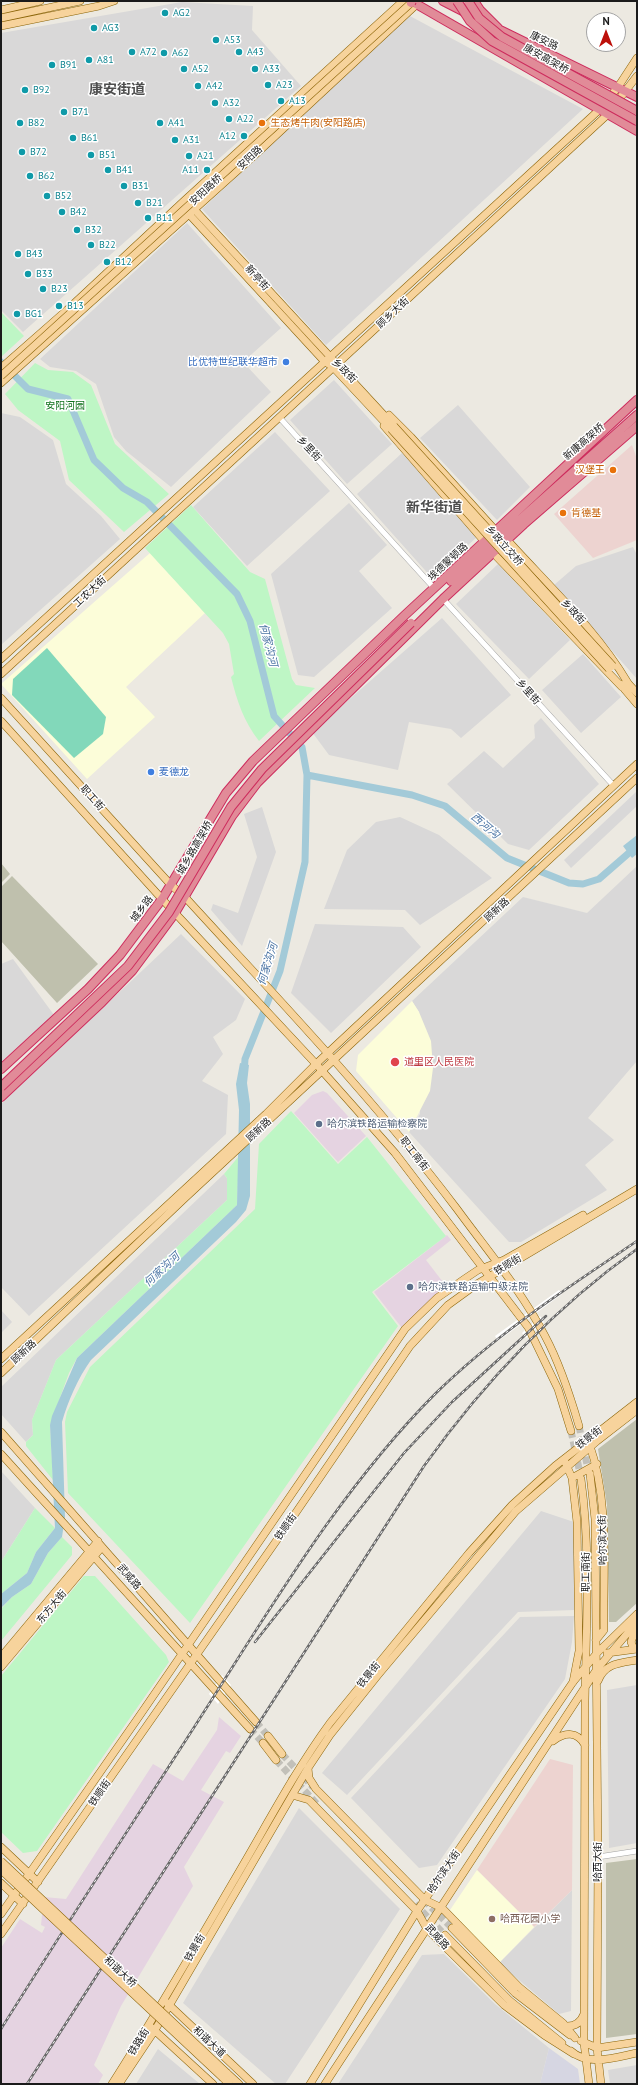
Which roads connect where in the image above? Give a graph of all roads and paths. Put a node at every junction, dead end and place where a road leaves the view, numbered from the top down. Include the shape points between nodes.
1 (40, 1) edge
2 (80, 1) edge
3 (114, 1) edge
4 (443, 1) edge
5 (457, 1) edge
6 (468, 1) edge
7 (474, 1) edge
8 (412, 2) edge
9 (1, 10) edge
10 (1, 18) edge
11 (1, 26) edge
12 (501, 31) junction
13 (637, 58) edge
14 (637, 76) edge
15 (589, 84) junction
16 (618, 87) junction
17 (583, 92) junction
18 (626, 92) junction
19 (637, 97) edge
20 (637, 105) edge
21 (599, 110) junction
22 (637, 111) edge
23 (607, 115) junction
24 (637, 121) edge
25 (637, 126) edge
26 (637, 131) edge
27 (183, 202) junction
28 (191, 212) junction
29 (326, 359) junction
30 (336, 366) junction
31 (1, 368) edge
32 (1, 376) edge
33 (1, 383) edge
34 (637, 400) edge
35 (375, 407) junction
36 (637, 408) edge
37 (637, 415) edge
38 (279, 417) junction
39 (637, 426) edge
40 (392, 427) joint
41 (634, 431) edge
42 (172, 502) joint
43 (178, 509) joint
44 (524, 524) junction
45 (498, 533) junction
46 (484, 541) junction
47 (511, 544) junction
48 (497, 557) junction
49 (476, 570) junction
50 (435, 591) junction
51 (443, 599) junction
52 (409, 621) junction
53 (1, 659) edge
54 (611, 667) joint
55 (1, 674) edge
56 (625, 685) junction
57 (637, 693) edge
58 (1, 698) edge
59 (637, 704) edge
60 (1, 722) edge
61 (637, 764) edge
62 (637, 778) edge
63 (614, 786) junction
64 (171, 885) junction
65 (185, 897) junction
66 (162, 899) junction
67 (176, 913) junction
68 (329, 1052) junction
69 (335, 1060) junction
70 (316, 1064) junction
71 (1, 1069) edge
72 (323, 1072) junction
73 (1, 1081) edge
74 (1, 1087) edge
75 (1, 1097) edge
76 (637, 1184) edge
77 (637, 1189) edge
78 (496, 1262) junction
79 (483, 1268) junction
80 (502, 1269) junction
81 (489, 1276) junction
82 (1, 1359) edge
83 (1, 1374) edge
84 (637, 1402) edge
85 (637, 1410) edge
86 (579, 1426) tunnel mouth
87 (571, 1431) tunnel mouth
88 (1, 1432) edge
89 (589, 1442) junction
90 (1, 1454) edge
91 (564, 1459) junction
92 (597, 1464) junction
93 (567, 1466) junction
94 (590, 1474) tunnel mouth
95 (572, 1478) junction
96 (581, 1478) tunnel mouth
97 (100, 1544) junction
98 (88, 1552) junction
99 (94, 1558) junction
100 (637, 1614) edge
101 (637, 1622) edge
102 (637, 1626) edge
103 (600, 1630) junction
104 (620, 1630) junction
105 (188, 1646) junction
106 (637, 1649) edge
107 (597, 1653) junction
108 (637, 1653) edge
109 (181, 1654) junction
110 (196, 1655) junction
111 (607, 1655) junction
112 (1, 1657) edge
113 (637, 1660) edge
114 (190, 1664) junction
115 (1, 1667) edge
116 (587, 1667) junction
117 (597, 1669) junction
118 (573, 1682) junction
119 (597, 1685) junction
120 (585, 1687) junction
121 (256, 1722) tunnel mouth
122 (250, 1729) tunnel mouth
123 (268, 1736) tunnel mouth
124 (263, 1743) tunnel mouth
125 (548, 1745) junction
126 (585, 1745) junction
127 (282, 1754) tunnel mouth
128 (276, 1760) tunnel mouth
129 (308, 1768) junction
130 (292, 1795) junction
131 (1, 1847) edge
132 (637, 1851) edge
133 (598, 1857) junction
134 (1, 1861) edge
135 (1, 1870) edge
136 (29, 1873) junction
137 (38, 1882) junction
138 (1, 1883) edge
139 (14, 1895) junction
140 (425, 1900) junction
141 (23, 1904) junction
142 (442, 1908) junction
143 (417, 1911) junction
144 (1, 1914) edge
145 (454, 1926) junction
146 (427, 1929) junction
147 (1, 1934) edge
148 (445, 1935) tunnel mouth
149 (440, 1941) junction
150 (167, 2002) junction
151 (584, 2012) junction
152 (565, 2026) junction
153 (152, 2028) junction
154 (575, 2038) junction
155 (637, 2042) edge
156 (584, 2043) junction
157 (597, 2048) junction
158 (637, 2053) edge
159 (574, 2054) junction
160 (585, 2059) junction
161 (597, 2060) junction
162 (225, 2075) junction
163 (112, 2084) edge
164 (120, 2084) edge
165 (213, 2084) edge
166 (229, 2084) edge
167 (239, 2084) edge
168 (253, 2084) edge
169 (310, 2084) edge
170 (325, 2084) edge
171 (589, 2084) edge
172 (601, 2084) edge

1 - 9 main road
2 - 10 main road
3 - 11 main road
4 - 12 highway, 康安路
5 - 17 highway, 康安高架桥, bridge via 470,21 492,41
6 - 15 highway, 康安高架桥, bridge via 479,18 495,33
7 - 12 highway
8 - 21 highway
8 - 27 main road, 安阳路
8 - 28 main road, 安阳路 via 377,43
8 - 32 main road, 安阳路桥, bridge
12 - 16 highway, 康安路
13 - 16 main road, 顾乡大街
14 - 18 main road, 顾乡大街
15 - 20 highway, bridge
15 - 22 highway, 康安高架桥, bridge
16 - 18 highway, 康安路
16 - 21 main road, 顾乡大街
17 - 24 highway, 康安高架桥, bridge
17 - 25 highway, bridge
18 - 19 highway, 康安路
18 - 23 main road, 顾乡大街
21 - 23 highway
21 - 29 main road, 顾乡大街
23 - 26 highway
23 - 30 main road, 顾乡大街
27 - 28 main road, 新亭街
27 - 31 main road, 安阳路
28 - 29 main road, 新亭街
28 - 33 main road, 安阳路
29 - 30 main road, 乡政街
29 - 42 main road, 顾乡大街
30 - 35 main road, 乡政街
30 - 38 main road, 顾乡大街
34 - 45 highway, 埃德蒙顿路
35 - 40 main road, 乡政街
35 - 45 main road, 乡政街 via 397,421
35 - 46 main road, 乡政街 via 388,431
36 - 45 highway, 新康高架桥
37 - 45 highway, 埃德蒙顿路
38 - 43 main road, 顾乡大街
38 - 50 street, 乡里街
39 - 41 highway
40 - 54 main road, 乡政立交桥, bridge
41 - 44 highway
42 - 53 main road, 工农大街
43 - 55 main road, 工农大街
44 - 47 highway
44 - 49 highway
45 - 46 highway, 埃德蒙顿路
45 - 50 highway, 埃德蒙顿路
46 - 50 highway, 埃德蒙顿路
47 - 48 highway
47 - 56 main road, 乡政街 via 613,658
48 - 49 highway
48 - 56 main road, 乡政街
49 - 51 highway
50 - 52 highway, 埃德蒙顿路
50 - 64 highway, 城乡路 via 412,608 253,761 226,793
51 - 52 highway
51 - 63 street, 乡里街
51 - 65 highway via 257,783 232,816
52 - 73 highway, 城乡路高架桥, bridge via 278,745 244,784 213,826 165,911 124,966
52 - 74 highway, 城乡路高架桥, bridge via 262,769 231,807 169,912 128,966
54 - 56 main road, 乡政街
56 - 57 main road, 乡政街
56 - 59 main road, 乡政街
58 - 64 main road, 职工街
60 - 66 main road, 职工街
61 - 63 main road
62 - 69 main road, 顾新路
63 - 68 main road, 顾新路
64 - 65 main road, 职工街
64 - 66 highway, 城乡路
65 - 67 highway
65 - 68 main road, 职工南街
66 - 67 main road, 职工街
66 - 71 highway, 城乡路 via 120,955
67 - 70 main road, 职工南街
67 - 75 highway via 132,971
68 - 69 main road, 职工南街
68 - 70 main road, 顾新路
69 - 72 main road, 顾新路
69 - 78 main road, 职工南街 via 408,1145
70 - 72 main road, 职工南街
70 - 82 main road, 顾新路 via 266,1114
72 - 79 main road, 职工南街 via 395,1153
72 - 83 main road, 顾新路 via 185,1198
76 - 78 main road, 铁顺街 via 504,1260
77 - 80 main road, 铁顺街
78 - 79 main road, 铁顺街
78 - 80 main road, 职工南街
79 - 81 main road, 职工南街
79 - 105 main road, 铁顺街 via 437,1298 406,1329
80 - 81 main road, 铁顺街
80 - 86 main road, 职工南街 via 544,1335 565,1383
81 - 87 main road, 职工南街 via 528,1327 558,1389
81 - 110 main road, 铁顺街 via 448,1305 410,1346
84 - 89 main road, 铁景街
85 - 89 main road, 铁景街
88 - 97 main road, 武威路
89 - 91 main road, 铁景街
89 - 92 main road, 哈尔滨大街
89 - 93 main road, 铁景街
90 - 98 main road, 武威路
91 - 93 main road
91 - 150 main road, 铁景街 via 512,1505 469,1553 314,1744
92 - 95 main road
92 - 103 main road, 哈尔滨大街 via 603,1518
93 - 95 main road
93 - 129 main road, 铁景街 via 516,1511 466,1569 330,1735
94 - 103 main road, 职工南街 via 595,1519
95 - 118 main road via 577,1522 579,1614 579,1651
96 - 116 main road, 职工南街 via 586,1520
97 - 98 main road, 东方大街
97 - 99 main road, 东方大街
97 - 105 main road, 武威路
98 - 99 main road, 武威路
98 - 112 main road, 东方大街
99 - 109 main road, 武威路
99 - 115 main road, 东方大街
100 - 104 main road, 哈尔滨大街
101 - 111 main road, 哈尔滨大街
102 - 106 main road via 631,1642
103 - 104 main road
103 - 107 main road, 哈西大街 via 596,1640
104 - 107 main road, 哈尔滨大街
105 - 109 main road, 铁顺街
105 - 110 main road, 武威路
106 - 111 main road
107 - 111 main road
107 - 116 main road, 哈尔滨大街
107 - 117 main road, 哈西大街
108 - 111 main road
109 - 114 main road, 武威路
109 - 136 main road, 铁顺街
110 - 114 main road, 铁顺街
110 - 121 main road, 武威路
111 - 117 main road, 哈尔滨大街
113 - 119 main road via 608,1667 601,1674
114 - 122 main road, 武威路
114 - 137 main road, 铁顺街
116 - 118 main road, 哈尔滨大街
116 - 120 main road, 哈西大街
117 - 119 main road, 哈西大街
117 - 120 main road, 哈尔滨大街
118 - 140 main road, 哈尔滨大街
119 - 133 main road, 哈西大街
120 - 125 main road, 哈尔滨大街
120 - 126 main road, 哈西大街
123 - 127 main road
124 - 128 main road
125 - 126 main road via 566,1734 576,1736
125 - 142 main road, 哈尔滨大街
126 - 151 main road, 哈西大街
129 - 130 main road, 铁景街
129 - 140 main road, 武威路 via 309,1778 316,1789
130 - 143 main road, 武威路 via 309,1800
130 - 150 main road, 铁景街
131 - 136 main road
132 - 133 street
133 - 157 main road, 哈西大街
134 - 162 main road, 和谐大桥, bridge
135 - 162 main road, 和谐大桥, bridge
136 - 137 main road
136 - 139 main road, 铁顺街
137 - 141 main road, 铁顺街
138 - 139 main road
139 - 141 main road
139 - 144 main road, 铁顺街
140 - 142 main road, 武威路
140 - 143 main road, 哈尔滨大街
141 - 147 main road, 铁顺街
142 - 145 main road, 武威路
142 - 146 main road, 哈尔滨大街
143 - 146 main road, 武威路
143 - 169 main road, 哈尔滨大街
145 - 149 main road via 451,1924 439,1936
145 - 152 main road, 武威路
145 - 154 main road, 武威路 via 515,1993
146 - 149 main road, 武威路
146 - 170 main road, 哈尔滨大街
148 - 159 main road, 武威路 via 509,2000
149 - 159 main road, 武威路 via 504,2005
150 - 153 main road, 铁路街
150 - 168 main road, 和谐大道
151 - 152 main road via 582,2020 578,2023
151 - 156 main road, 哈西大街
152 - 154 main road, 武威路
153 - 163 main road, 铁路街
153 - 164 main road, 铁路街
153 - 165 main road
154 - 156 main road, 武威路
155 - 157 main road
156 - 157 main road, 武威路
156 - 160 main road, 哈西大街
157 - 161 main road, 哈西大街
158 - 161 main road, 武威路
159 - 160 main road, 武威路
160 - 161 main road, 武威路
160 - 171 main road, 哈西大街
161 - 172 main road, 哈西大街
162 - 166 main road, 和谐大桥
162 - 167 main road, 和谐大桥

